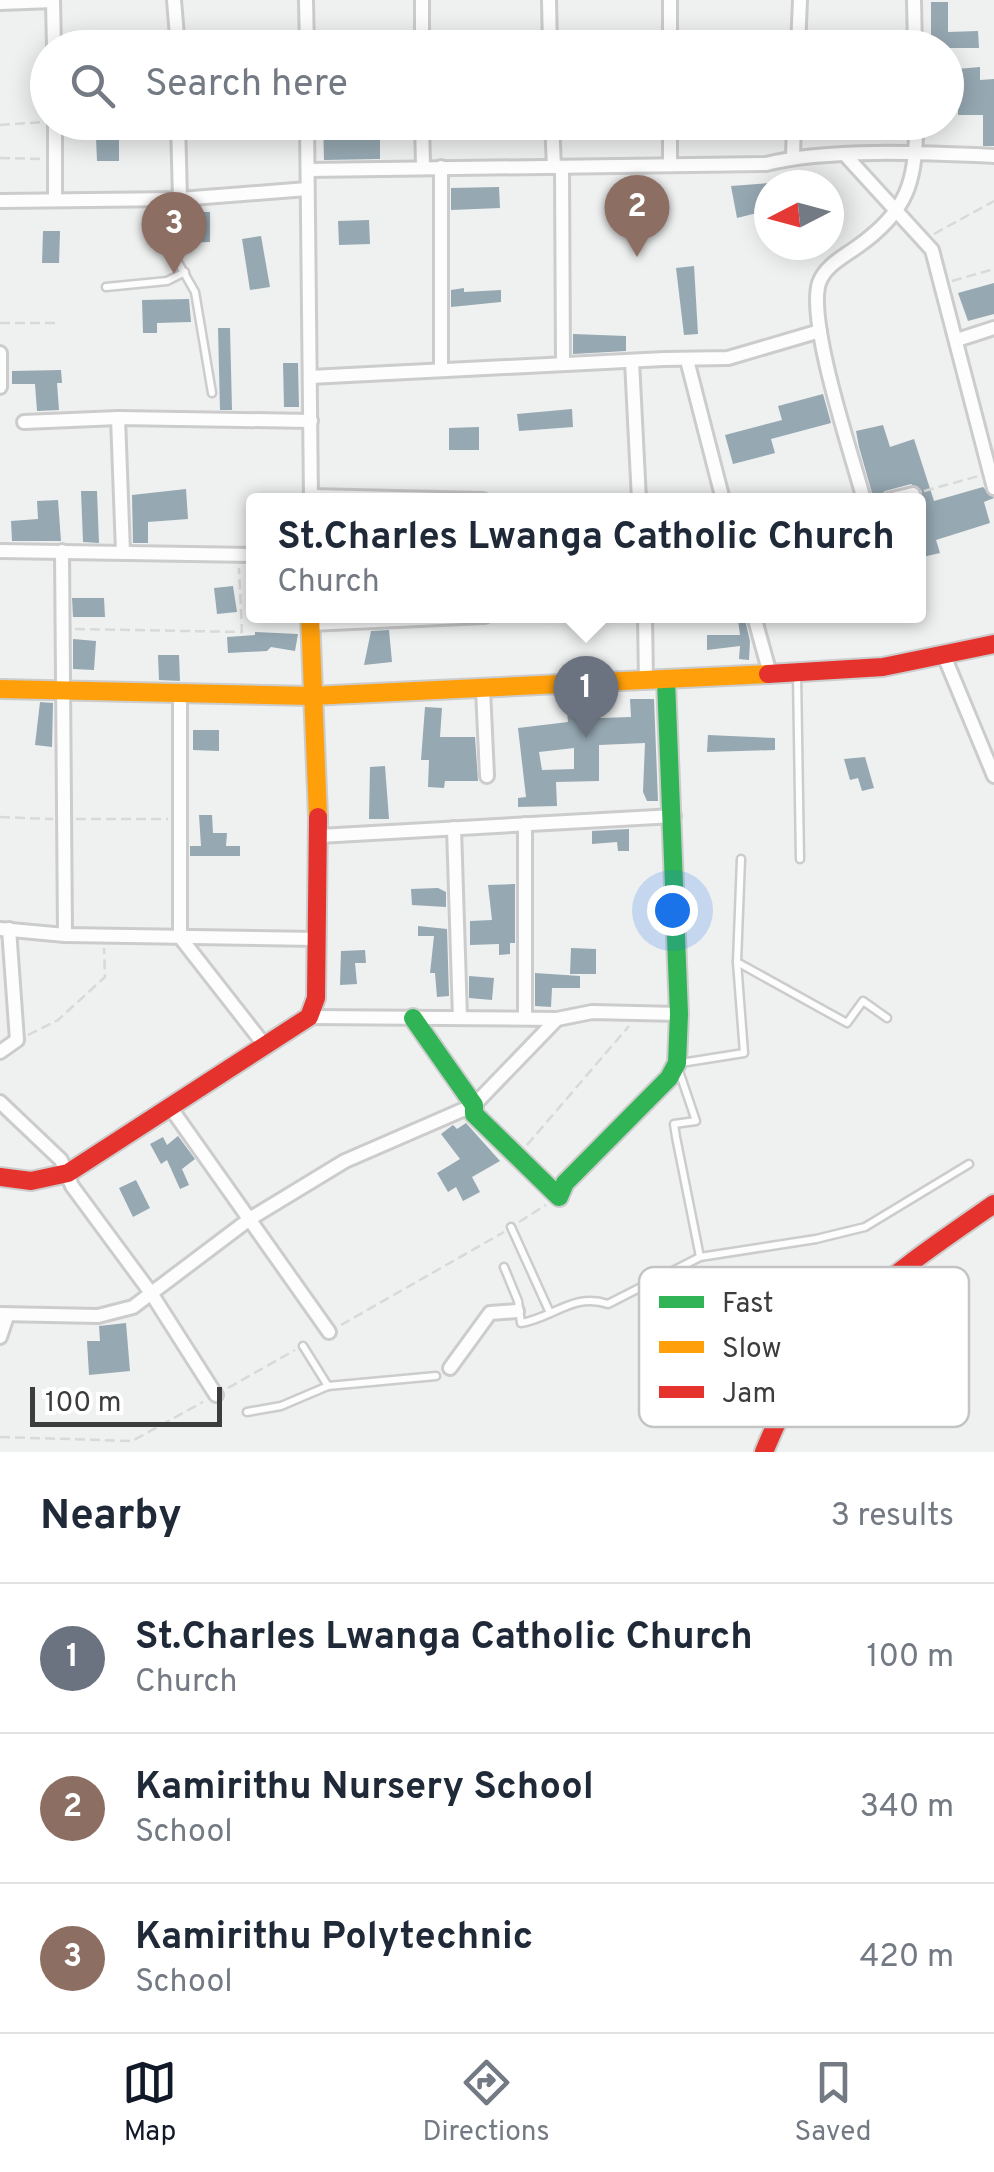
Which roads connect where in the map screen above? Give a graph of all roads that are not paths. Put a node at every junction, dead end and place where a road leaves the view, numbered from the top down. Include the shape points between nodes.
1 (174, 0) edge
2 (306, 0) edge
3 (422, 0) edge
4 (549, 0) edge
5 (670, 0) edge
6 (800, 0) edge
7 (914, 0) edge
8 (0, 3) edge
9 (54, 30) edge
10 (176, 30) edge
11 (307, 30) edge
12 (422, 30) edge
13 (550, 30) edge
14 (670, 30) edge
15 (799, 30) edge
16 (914, 30) edge
17 (55, 140) edge
18 (178, 140) edge
19 (307, 140) edge
20 (422, 140) edge
21 (554, 140) edge
22 (670, 140) edge
23 (793, 140) edge
24 (916, 140) edge
25 (916, 153) junction
26 (994, 156) edge
27 (793, 157) junction
28 (847, 157) junction
29 (670, 164) junction
30 (423, 166) junction
31 (558, 166) junction
32 (441, 167) junction
33 (308, 170) junction
34 (307, 189) junction
35 (55, 198) junction
36 (180, 199) junction
37 (158, 200) junction
38 (0, 201) edge
39 (897, 207) junction
40 (0, 216) edge
41 (185, 272) junction
42 (106, 287) dead end
43 (994, 328) edge
44 (820, 331) junction
45 (957, 340) junction
46 (0, 353) edge
47 (687, 360) junction
48 (632, 361) junction
49 (563, 364) junction
50 (441, 369) junction
51 (310, 377) junction
52 (0, 388) edge
53 (212, 394) dead end
54 (118, 418) junction
55 (311, 421) junction
56 (24, 422) dead end
57 (990, 450) edge
58 (994, 488) edge
59 (311, 493) edge
60 (640, 493) edge
61 (721, 493) edge
62 (862, 493) edge
63 (0, 550) edge
64 (62, 551) junction
65 (123, 552) junction
66 (246, 556) edge
67 (310, 623) edge
68 (645, 623) edge
69 (756, 623) edge
70 (994, 644) edge
71 (945, 658) junction
72 (798, 673) junction
73 (770, 674) junction
74 (666, 680) junction
75 (646, 682) junction
76 (0, 689) edge
77 (483, 689) junction
78 (62, 690) junction
79 (180, 694) junction
80 (311, 696) junction
81 (487, 776) dead end
82 (994, 776) edge
83 (674, 816) junction
84 (525, 824) junction
85 (454, 828) junction
86 (318, 836) junction
87 (740, 859) dead end
88 (800, 859) dead end
89 (4, 929) edge
90 (65, 935) junction
91 (180, 937) junction
92 (317, 940) junction
93 (737, 962) junction
94 (7, 1006) edge
95 (679, 1014) junction
96 (309, 1017) junction
97 (413, 1018) junction
98 (460, 1018) junction
99 (525, 1018) junction
100 (886, 1018) dead end
101 (557, 1019) junction
102 (266, 1047) junction
103 (0, 1052) edge
104 (677, 1064) junction
105 (0, 1102) edge
106 (474, 1105) junction
107 (170, 1107) junction
108 (969, 1164) dead end
109 (68, 1173) junction
110 (0, 1177) edge
111 (994, 1204) edge
112 (252, 1218) junction
113 (511, 1228) road end
114 (700, 1257) junction
115 (504, 1267) dead end
116 (680, 1267) edge
117 (904, 1267) edge
118 (639, 1288) edge
119 (151, 1293) junction
120 (517, 1312) junction
121 (550, 1313) junction
122 (4, 1315) edge
123 (328, 1332) road end
124 (0, 1338) edge
125 (303, 1346) road end
126 (450, 1368) dead end
127 (436, 1376) dead end
128 (328, 1386) junction
129 (216, 1394) road end
130 (247, 1412) dead end
131 (774, 1427) edge
132 (764, 1452) edge

1 - 10 street
2 - 11 street
3 - 12 street
4 - 13 street
5 - 14 street
6 - 15 street
7 - 16 street
8 - 9 street via 53,1
17 - 35 street
18 - 36 street
19 - 33 street
20 - 30 street
21 - 31 street
22 - 29 street
23 - 27 street
24 - 25 street
25 - 26 street
25 - 28 street
25 - 39 street via 913,183
27 - 28 street
27 - 29 street via 766,164
28 - 39 street
29 - 31 street
30 - 32 street
30 - 33 street
31 - 32 street
31 - 49 street
32 - 50 street
33 - 34 street
34 - 36 street
34 - 51 street
35 - 37 street
35 - 38 street
36 - 37 street
37 - 41 lane via 163,236
38 - 40 street
39 - 44 street via 820,278
39 - 45 street via 926,238
41 - 42 lane
41 - 53 lane
43 - 45 street
44 - 47 street via 728,358
44 - 62 street
45 - 57 street
46 - 52 street
47 - 48 street
47 - 61 street
48 - 49 street
48 - 60 street
49 - 50 street
50 - 51 street
51 - 55 street
54 - 55 street
54 - 56 street
54 - 65 street
55 - 59 street
57 - 58 street
63 - 64 street
64 - 65 street
64 - 78 street
65 - 66 street
67 - 80 main road
68 - 75 street
69 - 73 street
70 - 71 main road
71 - 72 main road
71 - 82 street
72 - 73 main road
72 - 88 lane
73 - 74 main road
74 - 75 main road
74 - 83 main road
75 - 77 main road
76 - 78 main road
77 - 80 main road
77 - 81 street
78 - 79 main road
78 - 90 street
79 - 80 main road
79 - 91 street
80 - 86 main road
83 - 84 street
83 - 95 main road
84 - 85 street
84 - 99 street
85 - 86 street
85 - 98 street
86 - 92 main road
87 - 93 lane
89 - 90 street
89 - 94 street
90 - 91 street
91 - 92 street
91 - 102 street
92 - 96 main road
93 - 100 lane via 846,1023 863,1002
93 - 104 lane via 744,1052
94 - 103 street via 17,1040
95 - 101 street via 592,1012
95 - 104 main road
96 - 97 street
96 - 102 main road
97 - 98 street
97 - 106 main road
98 - 99 street
99 - 101 street
101 - 106 street
102 - 107 main road
104 - 106 main road via 558,1197 474,1114
104 - 114 lane via 696,1121 674,1124
105 - 109 street
106 - 112 street via 345,1161
107 - 109 main road
107 - 112 street
108 - 114 lane via 864,1227
109 - 110 main road via 31,1181
109 - 119 street
111 - 117 main road
112 - 119 street
112 - 123 street
113 - 121 lane
114 - 116 lane
115 - 120 lane
118 - 121 lane via 608,1304 591,1298
119 - 122 street via 114,1314
119 - 129 street
120 - 121 lane via 520,1323
120 - 126 street via 490,1313
122 - 124 street
125 - 128 lane
127 - 128 lane
128 - 130 lane
131 - 132 main road

